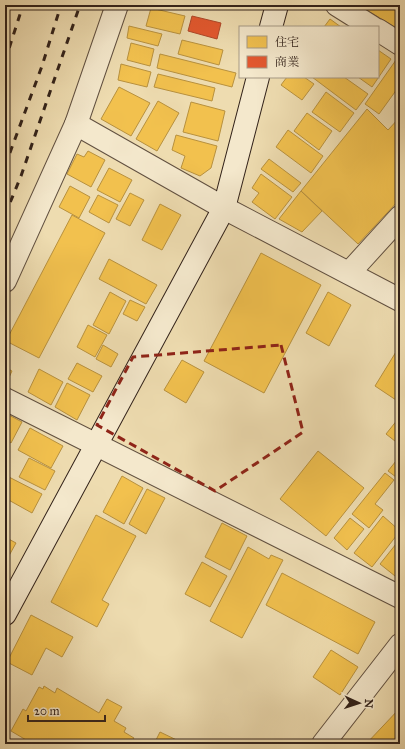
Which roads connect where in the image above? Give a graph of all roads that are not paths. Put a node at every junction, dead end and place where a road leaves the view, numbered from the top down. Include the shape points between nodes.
1 (117, 5) edge
2 (277, 5) edge
3 (337, 5) edge
4 (271, 26) edge
5 (370, 26) edge
6 (379, 31) edge
7 (400, 44) edge
8 (258, 78) edge
9 (76, 124) junction
10 (224, 208) junction
11 (400, 217) edge
12 (349, 273) junction
13 (5, 281) edge
14 (400, 300) edge
15 (5, 399) edge
16 (97, 446) junction
17 (400, 597) edge
18 (5, 614) edge
19 (400, 645) edge
20 (323, 744) edge

1 - 9 street
2 - 4 street
3 - 5 street
6 - 7 street
8 - 10 street
9 - 10 street
9 - 13 street
10 - 12 street
10 - 16 street
11 - 12 street
12 - 14 street
15 - 16 street
16 - 17 street
16 - 18 street
19 - 20 street

